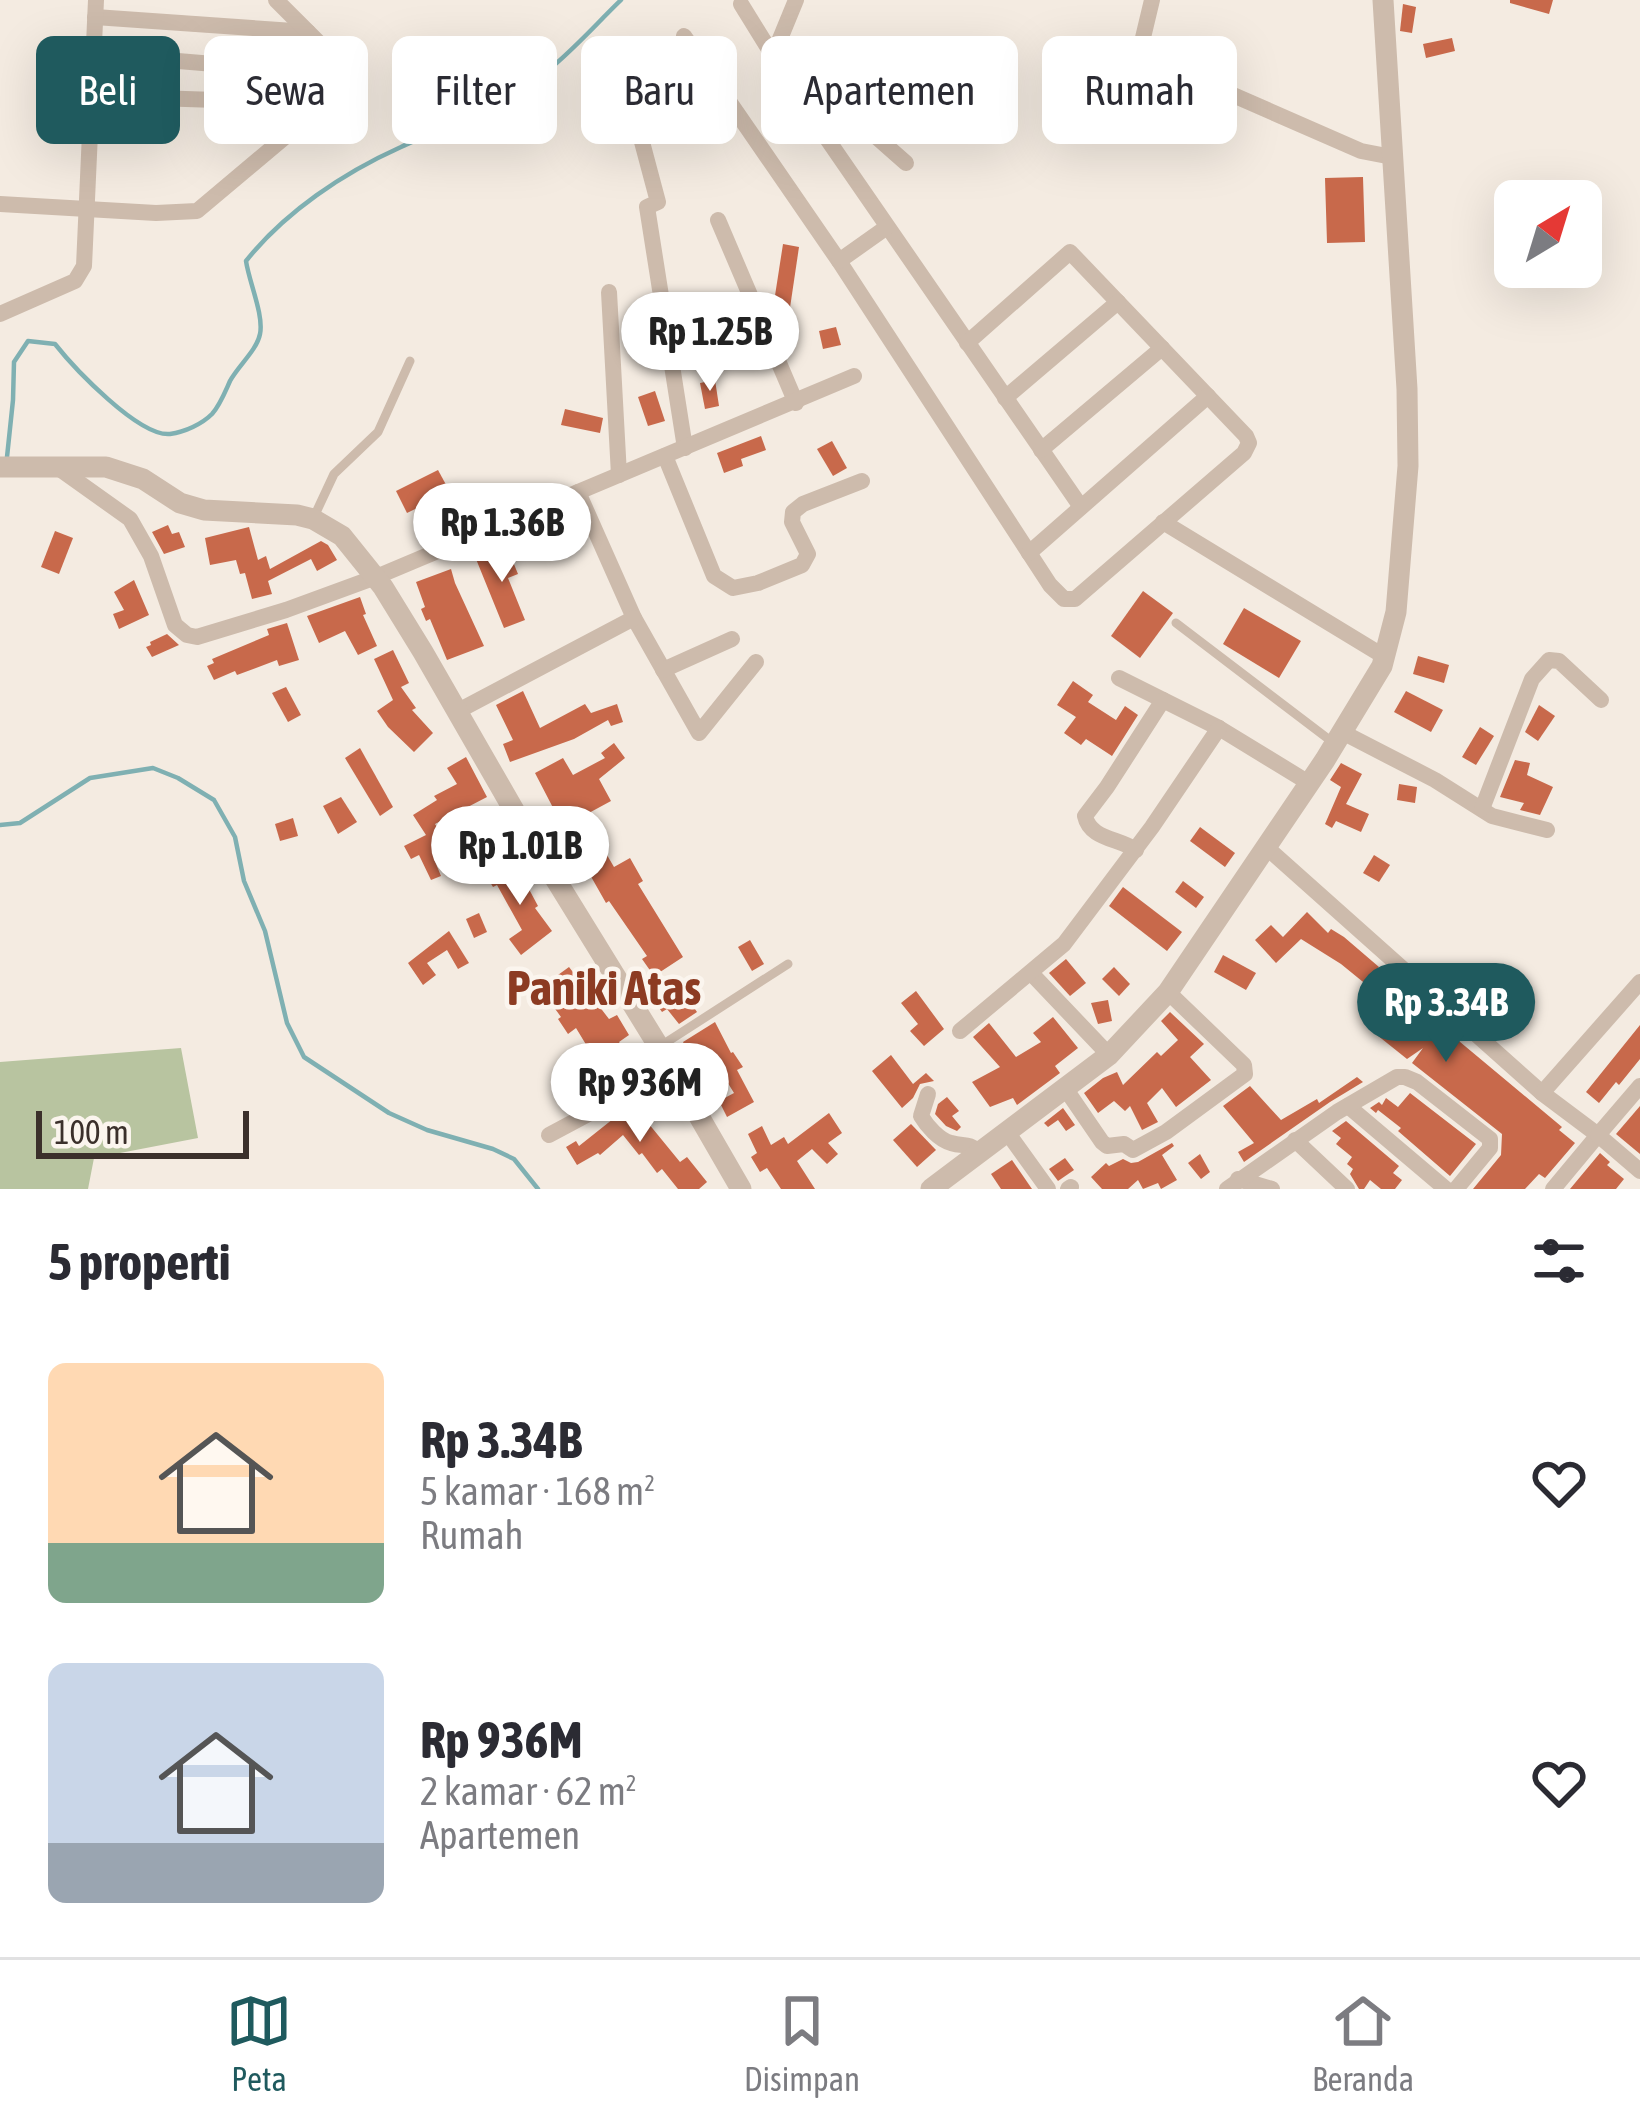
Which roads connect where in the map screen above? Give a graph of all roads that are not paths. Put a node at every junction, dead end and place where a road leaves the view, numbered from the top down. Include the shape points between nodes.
1 (276, 0) edge
2 (796, 0) edge
3 (1152, 0) edge
4 (1383, 0) edge
5 (741, 4) dead end
6 (96, 9) edge
7 (308, 32) junction
8 (312, 36) edge
9 (761, 36) edge
10 (781, 36) edge
11 (737, 113) edge
12 (90, 144) edge
13 (279, 144) edge
14 (643, 144) edge
15 (831, 144) edge
16 (884, 144) edge
17 (1392, 157) junction
18 (906, 164) dead end
19 (0, 204) edge
20 (88, 207) junction
21 (718, 220) dead end
22 (887, 227) junction
23 (839, 261) junction
24 (609, 292) dead end
25 (1118, 302) junction
26 (0, 314) edge
27 (968, 343) junction
28 (1162, 348) junction
29 (410, 361) dead end
30 (854, 376) dead end
31 (1208, 396) junction
32 (1006, 398) junction
33 (796, 403) junction
34 (685, 448) junction
35 (1041, 449) junction
36 (665, 456) junction
37 (57, 467) junction
38 (7, 468) edge
39 (619, 476) junction
40 (862, 482) dead end
41 (578, 492) junction
42 (1081, 507) junction
43 (313, 519) junction
44 (1163, 522) junction
45 (1029, 553) junction
46 (376, 577) junction
47 (634, 618) junction
48 (1176, 623) dead end
49 (732, 639) dead end
50 (1385, 657) junction
51 (756, 662) dead end
52 (663, 670) junction
53 (1120, 678) dead end
54 (1162, 700) junction
55 (1601, 700) dead end
56 (458, 711) junction
57 (1219, 728) junction
58 (1339, 738) junction
59 (1310, 783) junction
60 (1482, 809) junction
61 (1547, 830) dead end
62 (527, 833) junction
63 (1266, 848) junction
64 (1136, 850) junction
65 (464, 874) dead end
66 (788, 964) dead end
67 (1031, 973) junction
68 (1640, 982) edge
69 (1168, 992) junction
70 (959, 1031) dead end
71 (662, 1053) junction
72 (1109, 1055) junction
73 (1640, 1086) edge
74 (1065, 1088) junction
75 (1542, 1093) junction
76 (928, 1094) dead end
77 (1348, 1106) junction
78 (1006, 1132) junction
79 (549, 1135) dead end
80 (1598, 1135) junction
81 (1295, 1140) junction
82 (979, 1152) junction
83 (1640, 1171) edge
84 (1232, 1184) edge
85 (944, 1185) edge
86 (741, 1189) edge
87 (1048, 1189) edge
88 (1272, 1189) edge
89 (1347, 1189) edge
90 (1446, 1189) edge
91 (1456, 1189) edge
92 (1553, 1189) edge

1 - 7 street
2 - 10 street
3 - 17 street via 1142,54 1351,147
4 - 17 street
5 - 9 street
6 - 7 street
7 - 8 street
11 - 23 street
12 - 20 street
13 - 20 street via 196,212
14 - 34 street via 658,202 647,207
15 - 22 street
16 - 18 street
17 - 50 street via 1408,466
19 - 20 street
20 - 26 street via 84,266 75,281
21 - 33 street
22 - 23 street
22 - 27 street
23 - 45 street
24 - 39 street
25 - 27 street via 1070,252
25 - 28 street
25 - 32 street
27 - 32 street
28 - 31 street
28 - 35 street
29 - 43 lane via 378,431 334,474
30 - 33 street
31 - 42 street
31 - 44 street via 1249,443
32 - 35 street
33 - 34 street
34 - 36 street
35 - 42 street
36 - 39 street
36 - 40 street via 714,576 734,589 802,565 808,554 793,512
37 - 38 street
37 - 43 street via 128,473 204,510
37 - 46 street via 130,519 175,625 191,637
39 - 41 street
41 - 46 street
41 - 47 street
42 - 45 street
43 - 46 street via 341,536
44 - 45 street via 1070,601
44 - 50 street
46 - 56 street
47 - 52 street
47 - 56 street
48 - 58 lane
49 - 52 street
50 - 58 street
51 - 52 street via 699,733
53 - 54 street
54 - 57 street
54 - 64 street via 1084,816 1092,831
55 - 60 street via 1559,662 1545,663
56 - 62 street
57 - 59 street
57 - 64 street
58 - 59 street
58 - 60 street
59 - 63 street
60 - 61 street
62 - 65 lane
62 - 71 street
63 - 69 street
63 - 75 street
64 - 67 street via 1064,944
66 - 71 lane
67 - 70 street
67 - 72 street
68 - 75 street
69 - 72 street
69 - 74 street via 1245,1074 1133,1150 1102,1142
71 - 79 street via 609,1103
71 - 86 street
72 - 74 street
73 - 80 street
74 - 78 street
75 - 80 street
76 - 82 street via 925,1124
77 - 81 street
77 - 90 street
77 - 91 street via 1397,1077 1417,1082 1491,1142
78 - 82 street
78 - 87 street
80 - 83 street
80 - 92 street
81 - 84 street
81 - 89 street
82 - 85 street
84 - 88 street

